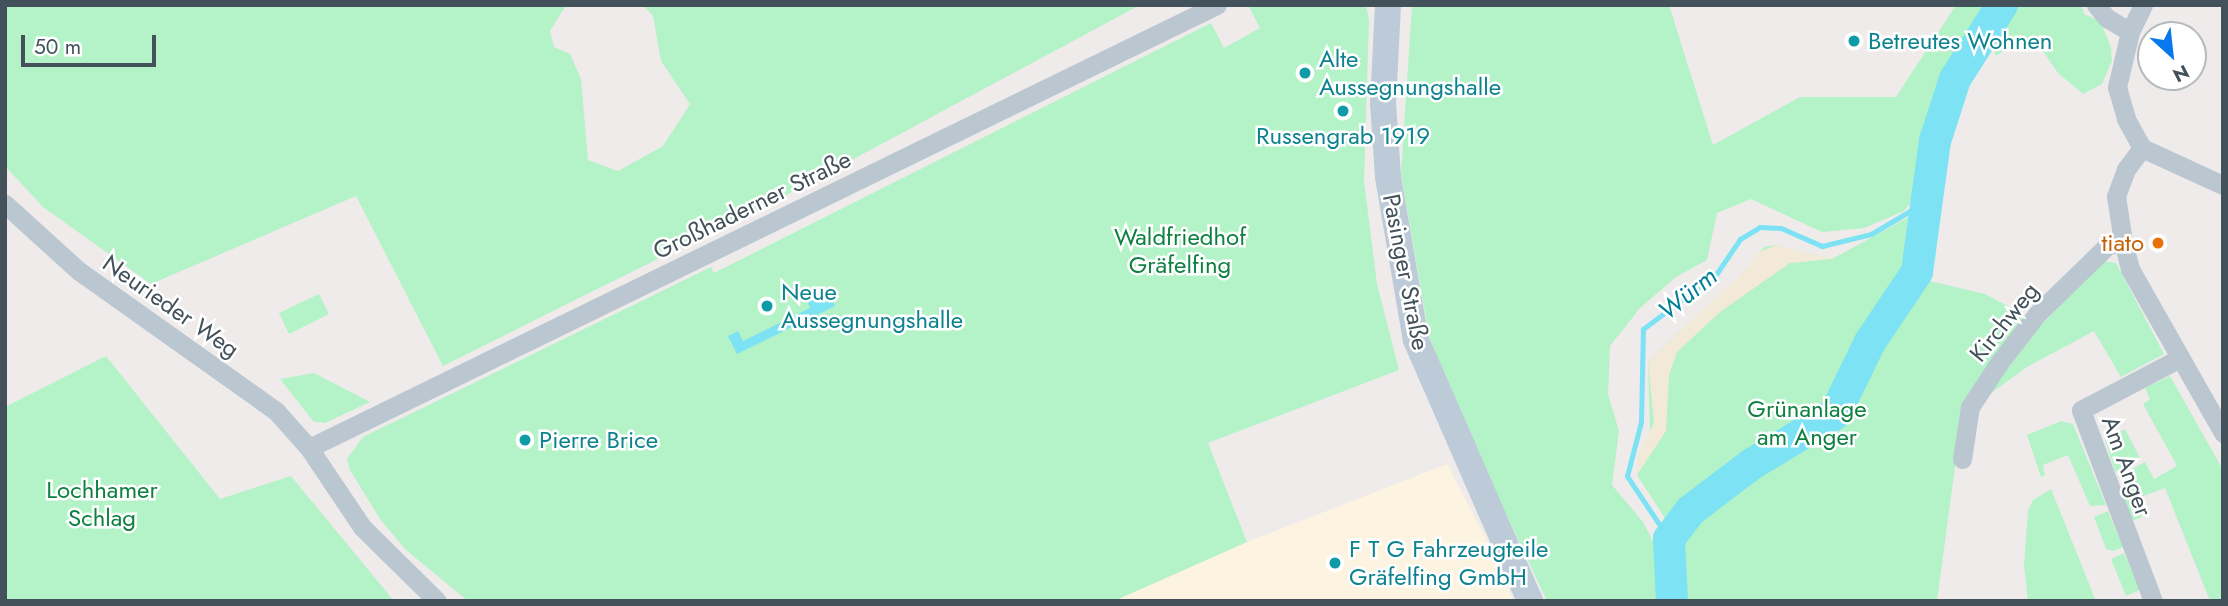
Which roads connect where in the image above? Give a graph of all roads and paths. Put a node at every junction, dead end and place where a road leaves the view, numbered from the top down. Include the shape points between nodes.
1 (1217, 5) edge
2 (1388, 5) edge
3 (2096, 5) edge
4 (2143, 5) edge
5 (2130, 32) junction
6 (2142, 148) junction
7 (2223, 185) edge
8 (5, 204) edge
9 (2123, 241) junction
10 (2178, 359) junction
11 (2223, 433) edge
12 (309, 447) junction
13 (1962, 459) dead end
14 (1526, 599) edge
15 (437, 601) edge
16 (2153, 601) edge

1 - 12 street, Großhaderner Straße
2 - 14 main road, Pasinger Straße via 1383,103 1388,177 1416,340
3 - 5 street
4 - 5 street
5 - 6 street via 2117,87 2126,119
6 - 7 street
6 - 9 street via 2126,169 2116,196
8 - 12 street, Neurieder Weg via 79,271 276,411
9 - 10 street via 2130,269
9 - 13 street, Kirchweg via 2107,246 2037,314 1999,362 1970,407
10 - 11 street
10 - 16 street, Am Anger via 2081,410
12 - 15 street via 362,527

